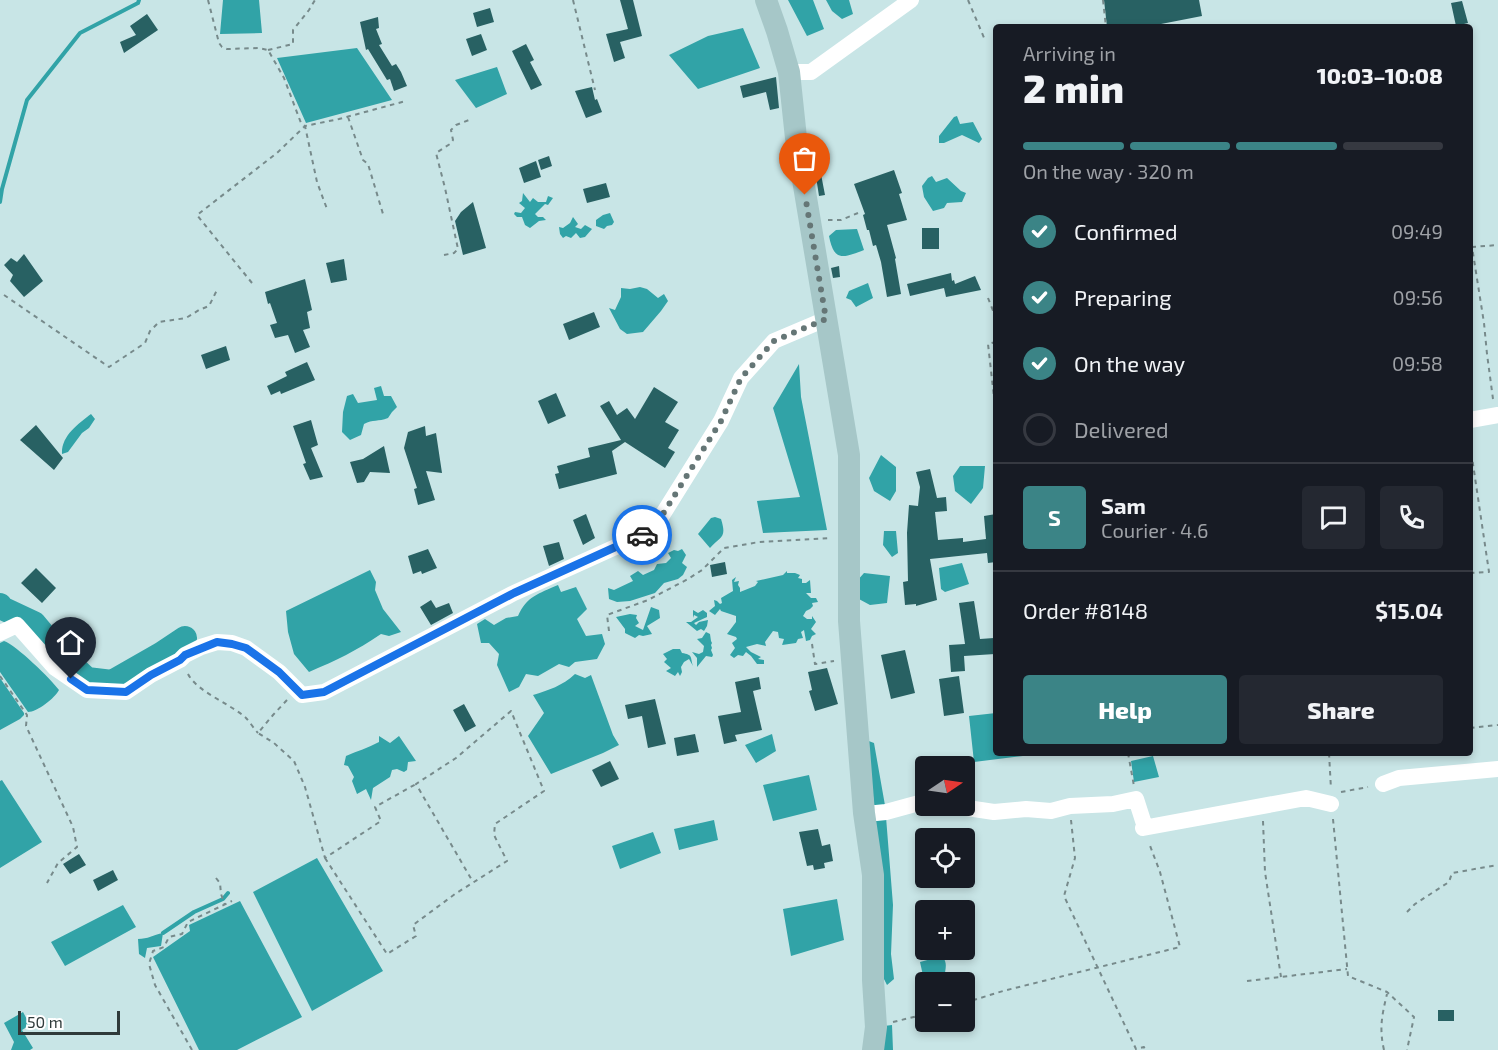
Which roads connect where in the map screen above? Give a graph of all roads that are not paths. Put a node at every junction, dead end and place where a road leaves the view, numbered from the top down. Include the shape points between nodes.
1 (766, 0) edge
2 (910, 0) edge
3 (789, 72) junction
4 (826, 319) junction
5 (1497, 416) edge
6 (1473, 420) edge
7 (0, 633) edge
8 (1498, 769) edge
9 (1383, 784) road end
10 (1331, 799) road end
11 (915, 803) edge
12 (975, 809) edge
13 (864, 813) junction
14 (873, 1050) edge

1 - 3 main road
2 - 3 street via 811,72
3 - 4 main road
4 - 7 street via 774,341 741,378 721,421 653,530 514,593 324,692 302,695 246,648 217,642 185,655 126,692 87,690 55,668 17,625
4 - 13 main road via 849,455 849,621
5 - 6 street
8 - 9 street via 1399,778
10 - 12 street via 1306,798 1143,828 1136,799 1051,811
11 - 13 street
13 - 14 main road via 873,875

